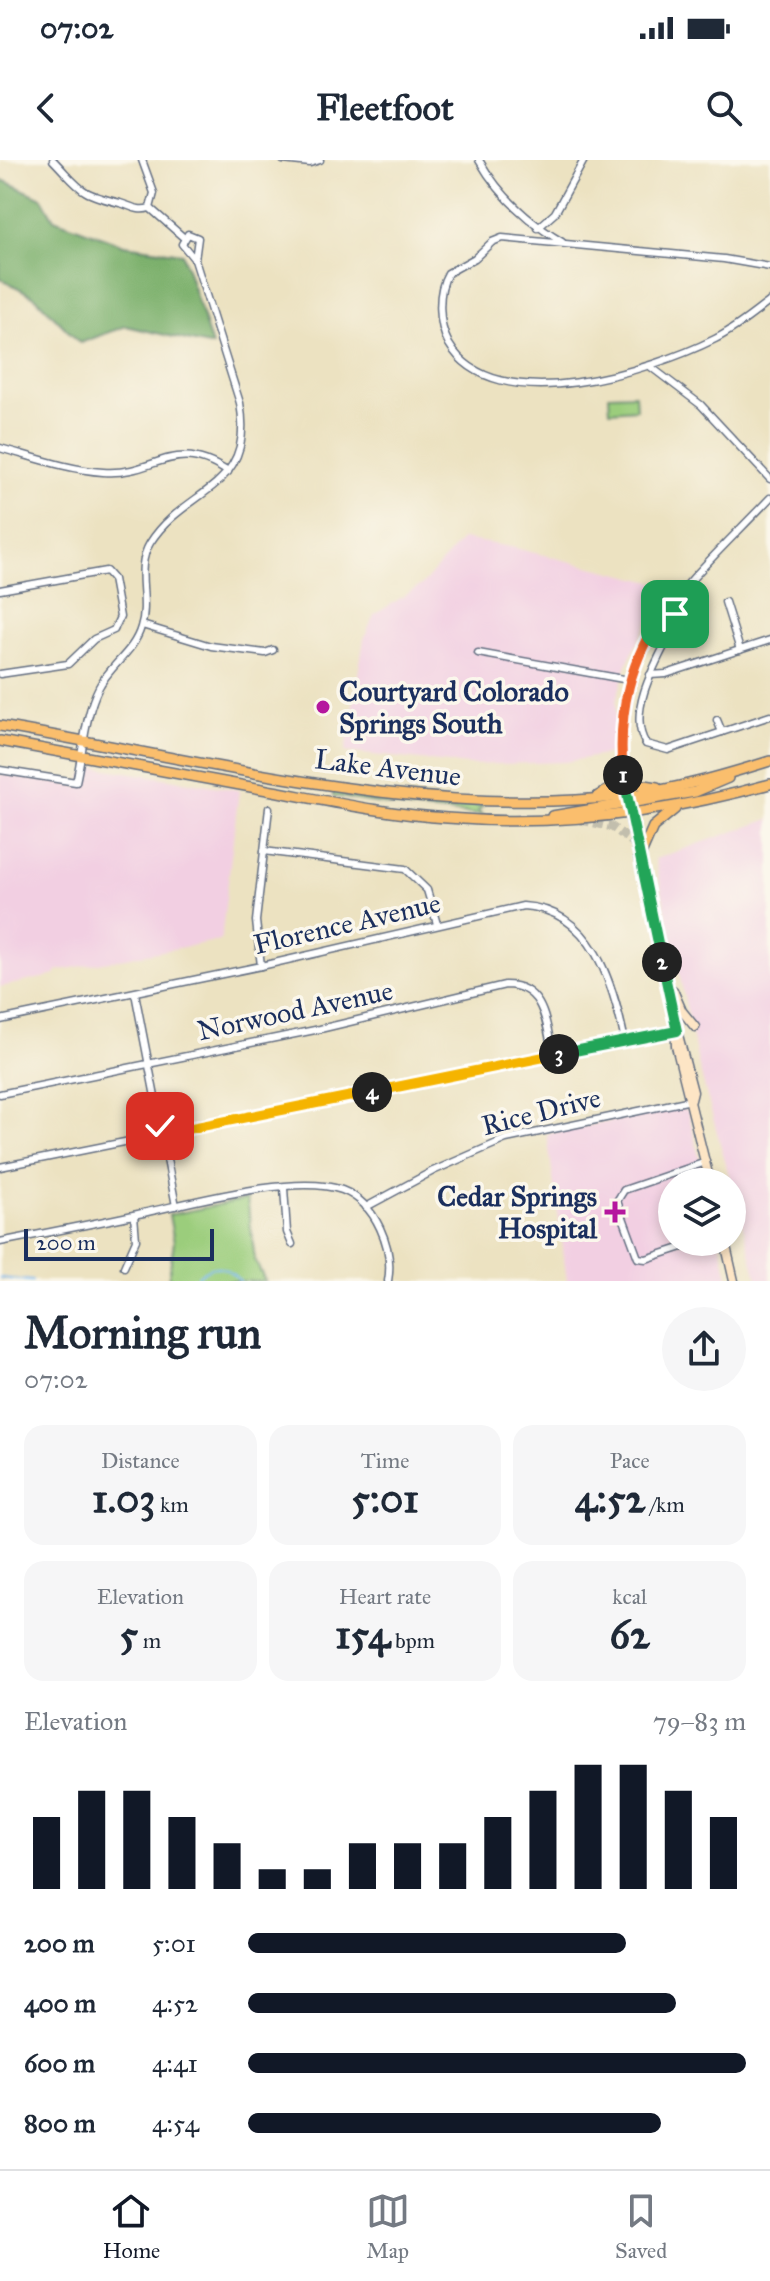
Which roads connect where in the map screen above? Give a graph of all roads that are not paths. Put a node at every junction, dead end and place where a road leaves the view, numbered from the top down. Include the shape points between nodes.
1 (53, 160) edge
2 (142, 160) edge
3 (283, 160) edge
4 (320, 160) edge
5 (479, 160) edge
6 (584, 160) edge
7 (150, 208) junction
8 (538, 228) junction
9 (183, 237) junction
10 (565, 244) junction
11 (195, 260) junction
12 (770, 267) edge
13 (770, 301) edge
14 (651, 367) junction
15 (0, 448) edge
16 (228, 472) junction
17 (770, 479) edge
18 (770, 498) edge
19 (0, 590) edge
20 (725, 602) dead end
21 (667, 606) junction
22 (142, 625) junction
23 (770, 640) edge
24 (273, 650) dead end
25 (740, 650) junction
26 (478, 653) dead end
27 (0, 674) edge
28 (650, 675) junction
29 (629, 680) junction
30 (770, 716) edge
31 (717, 720) dead end
32 (0, 726) edge
33 (722, 732) junction
34 (85, 740) junction
35 (0, 741) edge
36 (82, 756) junction
37 (770, 761) edge
38 (745, 769) junction
39 (0, 770) edge
40 (623, 770) junction
41 (770, 784) edge
42 (668, 788) junction
43 (591, 799) junction
44 (627, 805) junction
45 (683, 805) junction
46 (269, 808) dead end
47 (264, 851) junction
48 (639, 859) junction
49 (437, 924) junction
50 (261, 966) junction
51 (664, 971) junction
52 (135, 993) junction
53 (0, 1020) edge
54 (695, 1027) dead end
55 (677, 1031) junction
56 (625, 1041) junction
57 (553, 1056) junction
58 (149, 1064) junction
59 (0, 1094) edge
60 (691, 1100) junction
61 (162, 1134) junction
62 (706, 1162) junction
63 (0, 1167) edge
64 (688, 1168) edge
65 (707, 1168) edge
66 (338, 1177) dead end
67 (658, 1178) edge
68 (284, 1188) junction
69 (335, 1188) junction
70 (176, 1206) junction
71 (366, 1207) junction
72 (134, 1215) junction
73 (45, 1233) junction
74 (0, 1242) edge
75 (47, 1242) dead end
76 (292, 1244) dead end
77 (658, 1255) edge
78 (728, 1256) edge
79 (124, 1267) dead end
80 (388, 1281) edge
81 (734, 1281) edge

1 - 7 street via 91,197
2 - 7 street via 154,193
3 - 4 street
5 - 8 street
6 - 8 street via 555,213
7 - 9 street
8 - 10 street
9 - 11 street
9 - 11 street via 192,233 198,238
10 - 12 street
10 - 14 street via 502,238 453,269 444,280 441,308 449,344 476,370 517,382 570,384
11 - 16 street via 242,412 240,445
13 - 14 street via 725,334
14 - 17 street via 701,405
15 - 16 street via 100,472 195,455
16 - 22 street via 151,542 143,564
18 - 21 street
19 - 27 street via 106,571 113,579 120,617 114,630 94,639 68,664
20 - 25 street
21 - 28 street via 677,621
21 - 29 street
22 - 24 street via 211,646
22 - 34 street via 136,641 100,683
23 - 25 street
25 - 28 street
26 - 29 street
28 - 33 street via 640,726 646,744 668,750
29 - 40 street via 621,729
30 - 33 street
31 - 33 street
32 - 34 main road, Lake Avenue
34 - 36 street
34 - 43 main road, Lake Avenue via 408,796
35 - 36 main road, Lake Avenue
36 - 39 street via 76,782
36 - 44 main road, Lake Avenue via 410,814 538,820
37 - 38 main road, Lake Avenue
38 - 42 main road, Lake Avenue
38 - 44 main road via 695,792
40 - 42 main road via 639,784
40 - 43 main road via 612,788
40 - 44 street
41 - 45 main road, Lake Avenue
42 - 44 main road, Lake Avenue
43 - 44 main road, Lake Avenue
44 - 45 main road, Lake Avenue
44 - 48 street
45 - 48 main road via 653,827
46 - 47 street
47 - 49 street via 405,869 427,890
47 - 50 street via 255,930
48 - 51 street
49 - 50 street, Florence Avenue
49 - 56 street, Florence Avenue via 515,906 564,917 583,934 599,960
50 - 52 street, Florence Avenue
51 - 54 street
51 - 55 street
52 - 53 street, Florence Avenue
52 - 58 street
55 - 56 street
55 - 60 street
56 - 57 street
57 - 58 street, Norwood Avenue via 538,999 527,989 505,985
57 - 61 street
58 - 59 street, Norwood Avenue
58 - 61 street
60 - 62 street
60 - 71 street, Rice Drive via 491,1144
61 - 63 street
61 - 70 street
62 - 64 street
62 - 65 street
66 - 69 street
67 - 77 street via 624,1190 617,1201 638,1258
68 - 69 street
68 - 70 street
68 - 76 street
69 - 71 street
70 - 72 street
71 - 80 street via 389,1252
72 - 73 street
72 - 79 street via 136,1240
73 - 74 street
73 - 75 street
78 - 81 street

